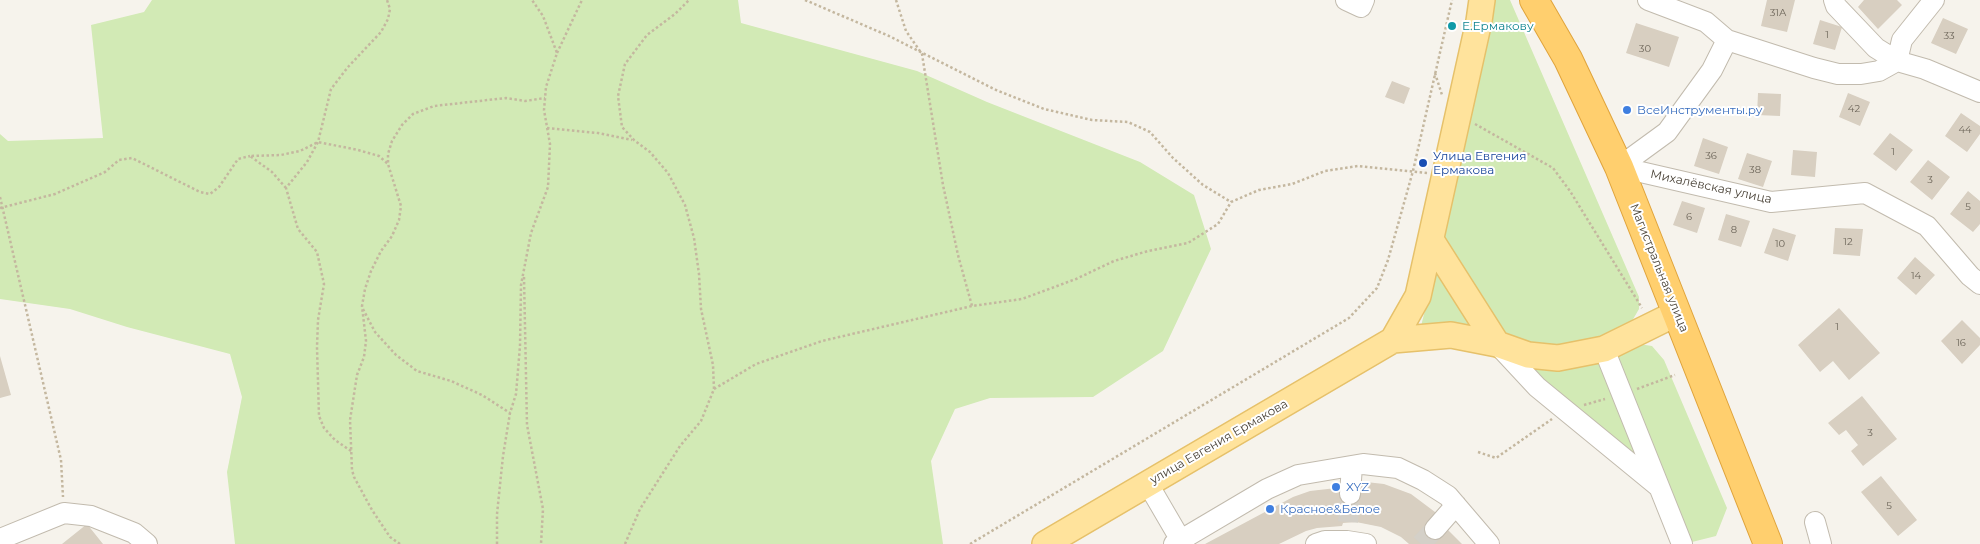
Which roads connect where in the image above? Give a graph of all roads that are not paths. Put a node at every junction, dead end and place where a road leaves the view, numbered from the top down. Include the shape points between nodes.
1 (1346, 0) edge
2 (1364, 0) edge
3 (1534, 0) edge
4 (1648, 0) edge
5 (1834, 0) edge
6 (1934, 0) edge
7 (1476, 7) edge
8 (1727, 40) junction
9 (1896, 61) junction
10 (1980, 92) edge
11 (1619, 167) junction
12 (1431, 240) junction
13 (1977, 275) edge
14 (1677, 313) junction
15 (1393, 340) junction
16 (1497, 344) junction
17 (1604, 349) junction
18 (1352, 466) junction
19 (1148, 484) junction
20 (1660, 487) junction
21 (1350, 494) tunnel mouth
22 (1456, 505) junction
23 (1815, 522) dead end
24 (1434, 529) tunnel mouth
25 (1353, 536) edge
26 (0, 539) edge
27 (1762, 540) edge
28 (1179, 543) edge
29 (147, 544) edge
30 (1045, 544) edge
31 (1316, 544) edge
32 (1489, 544) edge
33 (1682, 544) edge
34 (1821, 544) edge

1 - 2 street via 1361,7
3 - 11 highway, Магистральная улица via 1568,59
4 - 8 street via 1706,22
5 - 9 street via 1876,48
6 - 9 street via 1902,40
7 - 12 main road, улица Евгения Ермакова
8 - 9 street via 1838,74 1879,71
8 - 11 street via 1712,70 1668,132
9 - 10 street via 1925,69
11 - 13 street, Михалёвская улица via 1771,202 1865,193 1927,226
11 - 14 highway, Магистральная улица
12 - 15 main road, улица Евгения Ермакова via 1418,296
12 - 16 main road
14 - 17 main road, улица Евгения Ермакова
14 - 27 highway, Магистральная улица
15 - 16 main road, улица Евгения Ермакова via 1451,335
15 - 19 main road, улица Евгения Ермакова
16 - 17 main road, улица Евгения Ермакова via 1528,355 1558,358
16 - 20 street via 1537,387
17 - 20 street
18 - 21 street
18 - 22 street via 1364,464 1398,468 1423,480
18 - 28 street via 1298,475 1267,489
19 - 28 street
19 - 30 main road, улица Евгения Ермакова
20 - 33 street
22 - 24 street
22 - 32 street
23 - 34 street
25 - 31 street
26 - 29 street via 64,514 91,516 134,533

